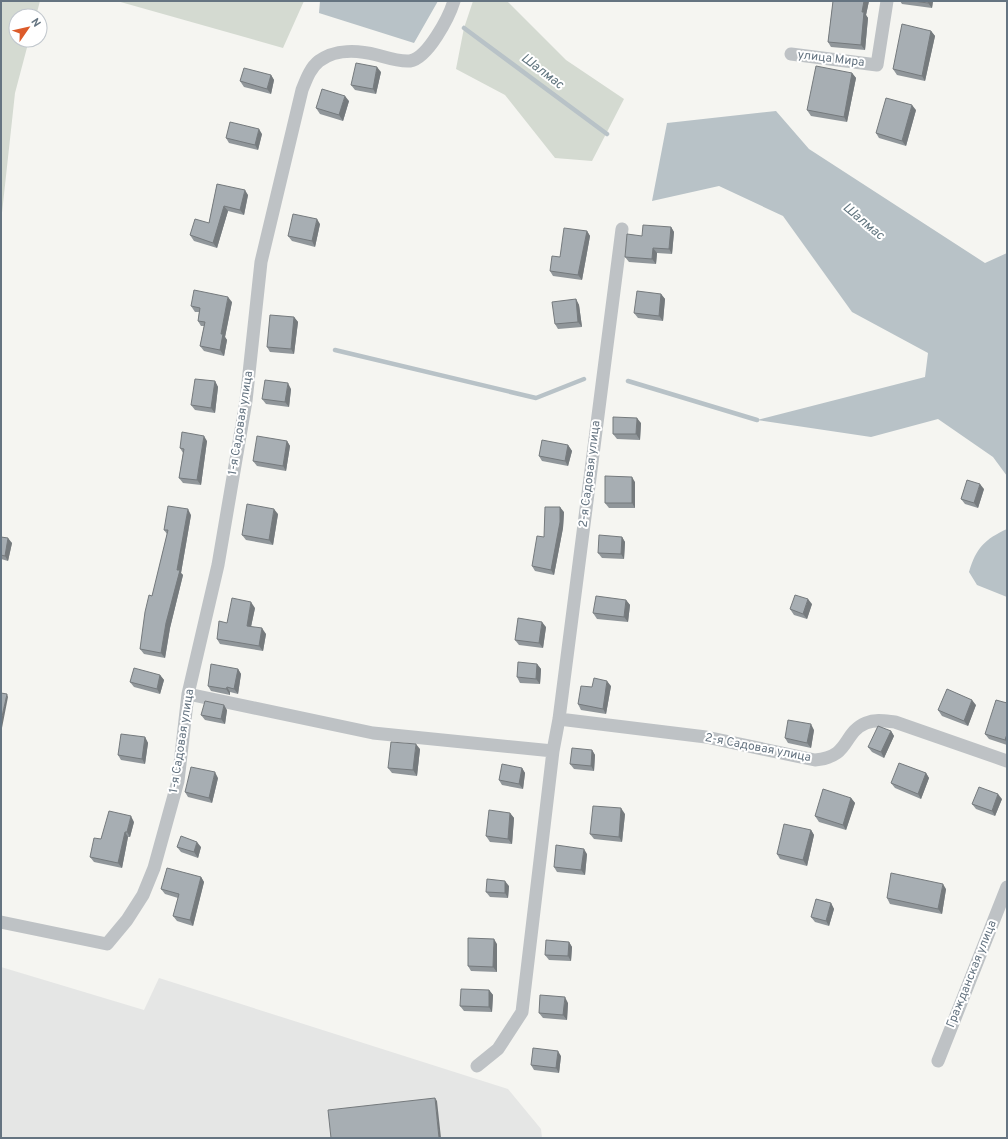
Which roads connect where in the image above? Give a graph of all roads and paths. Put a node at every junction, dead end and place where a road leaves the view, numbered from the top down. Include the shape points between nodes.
1 (454, 1) edge
2 (887, 1) edge
3 (791, 54) dead end
4 (622, 229) dead end
5 (188, 694) junction
6 (559, 719) junction
7 (553, 751) junction
8 (1007, 762) edge
9 (1007, 888) edge
10 (1, 922) edge
11 (938, 1062) dead end
12 (476, 1066) dead end

1 - 5 street, 1-я Садовая улица via 430,47 412,61 348,51 333,54 318,61 302,90 261,262 245,408 218,565
2 - 3 street, улица Мира via 877,65
4 - 6 street, 2-я Садовая улица
5 - 7 street via 373,733
5 - 10 street, 1-я Садовая улица via 178,781 154,868 143,895 127,920 107,944
6 - 7 street, 2-я Садовая улица
6 - 8 street, 2-я Садовая улица via 706,737 815,760 828,759 837,754 855,730 866,723 878,720 895,722
7 - 12 street, 2-я Садовая улица via 522,1012 498,1049
9 - 11 street, Гражданская улица

